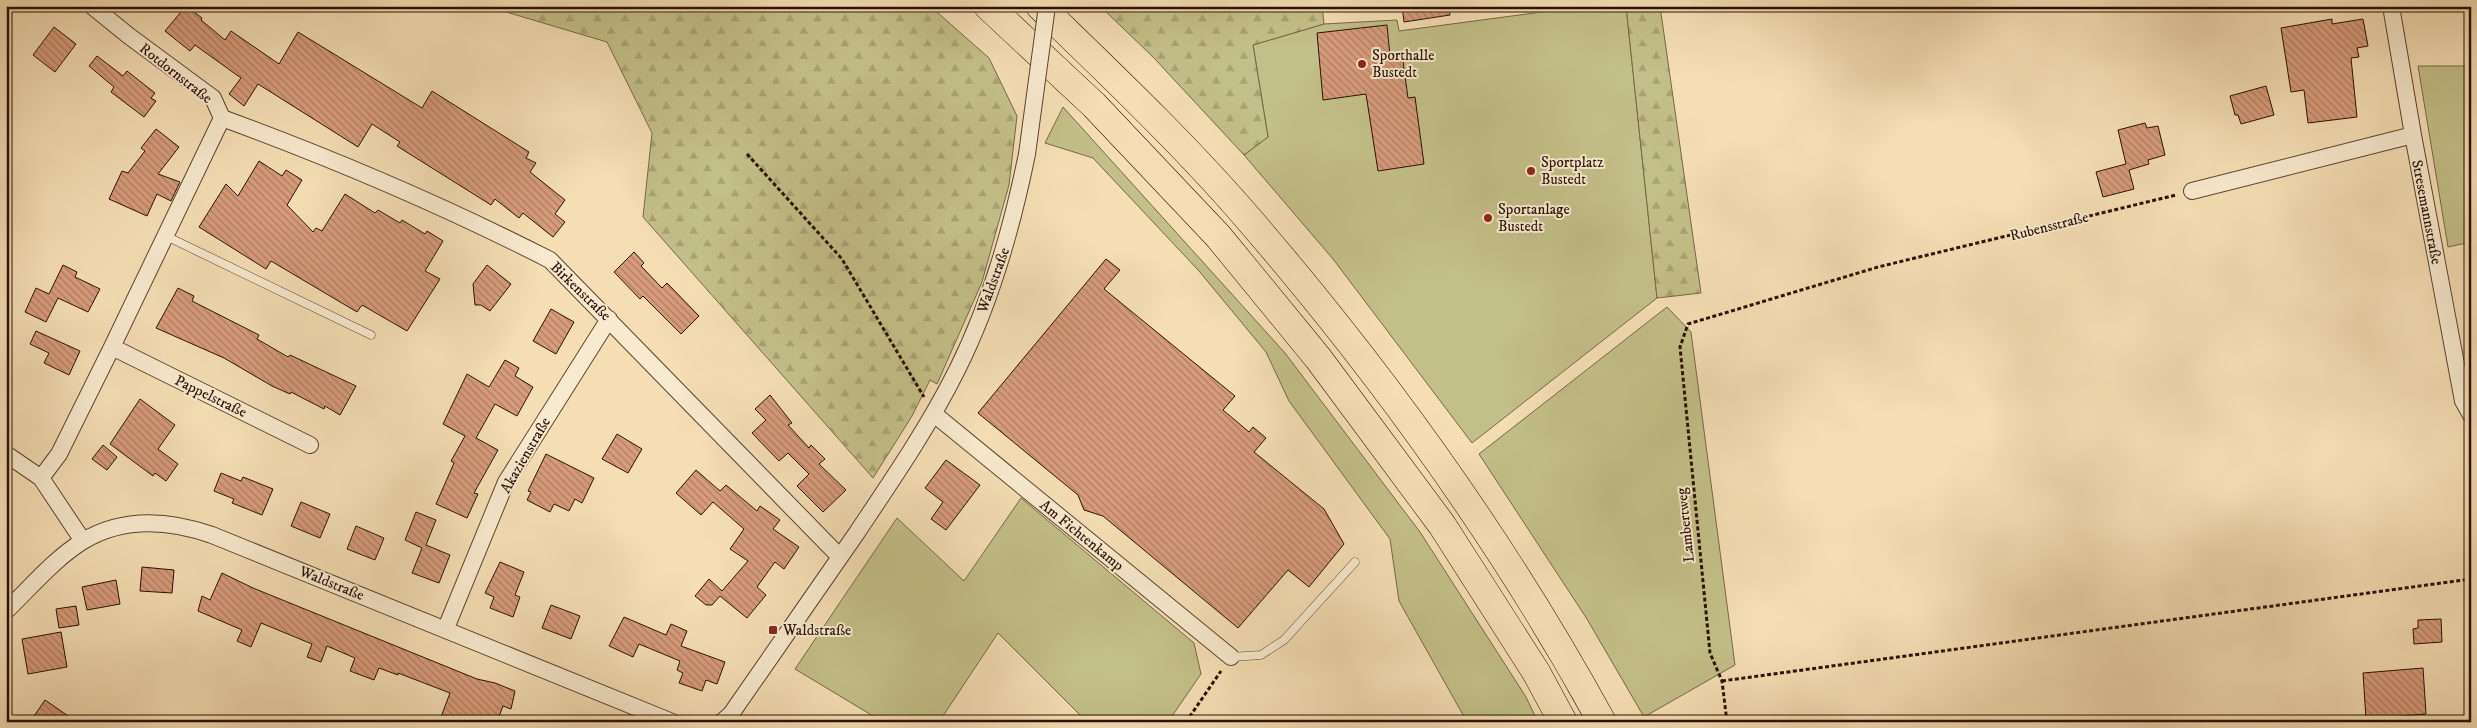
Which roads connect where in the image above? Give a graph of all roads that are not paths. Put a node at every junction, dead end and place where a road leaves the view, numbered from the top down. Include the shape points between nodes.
1 (92, 6) edge
2 (988, 6) edge
3 (1040, 6) edge
4 (1047, 6) edge
5 (2391, 6) edge
6 (222, 118) junction
7 (2413, 135) junction
8 (2192, 191) road end
9 (166, 236) junction
10 (609, 318) junction
11 (371, 336) dead end
12 (112, 347) junction
13 (934, 414) junction
14 (2471, 415) edge
15 (310, 445) dead end
16 (6, 454) edge
17 (41, 478) junction
18 (83, 541) junction
19 (840, 557) junction
20 (1355, 562) dead end
21 (6, 611) edge
22 (446, 628) junction
23 (1231, 657) joint
24 (672, 722) edge
25 (722, 722) edge
26 (1563, 722) edge
27 (1602, 722) edge

1 - 6 street, Rotdornstraße via 213,98
2 - 26 highway via 1094,105 1204,221 1318,358 1442,525 1536,672
3 - 27 highway via 1245,215 1348,340 1469,502 1562,648
4 - 13 street, Waldstraße, bridge via 1027,154 1002,258 958,368
5 - 7 street, Stresemannstraße
6 - 9 street, Rotdornstraße
6 - 10 street, Birkenstraße via 313,152 550,260
7 - 8 street
7 - 14 street, Stresemannstraße via 2463,401
9 - 11 lane
9 - 12 street, Rotdornstraße
10 - 19 street, Birkenstraße
10 - 22 street, Akazienstraße via 506,482
12 - 15 street, Pappelstraße
12 - 17 street, Rotdornstraße via 59,454
13 - 19 street, Waldstraße
13 - 23 street, Am Fichtenkamp
16 - 17 street
17 - 18 street
18 - 21 street, Waldstraße
18 - 22 street, Waldstraße via 135,524 160,522 183,525
19 - 25 street, Waldstraße
20 - 23 lane via 1284,640 1261,655
22 - 24 street, Waldstraße

